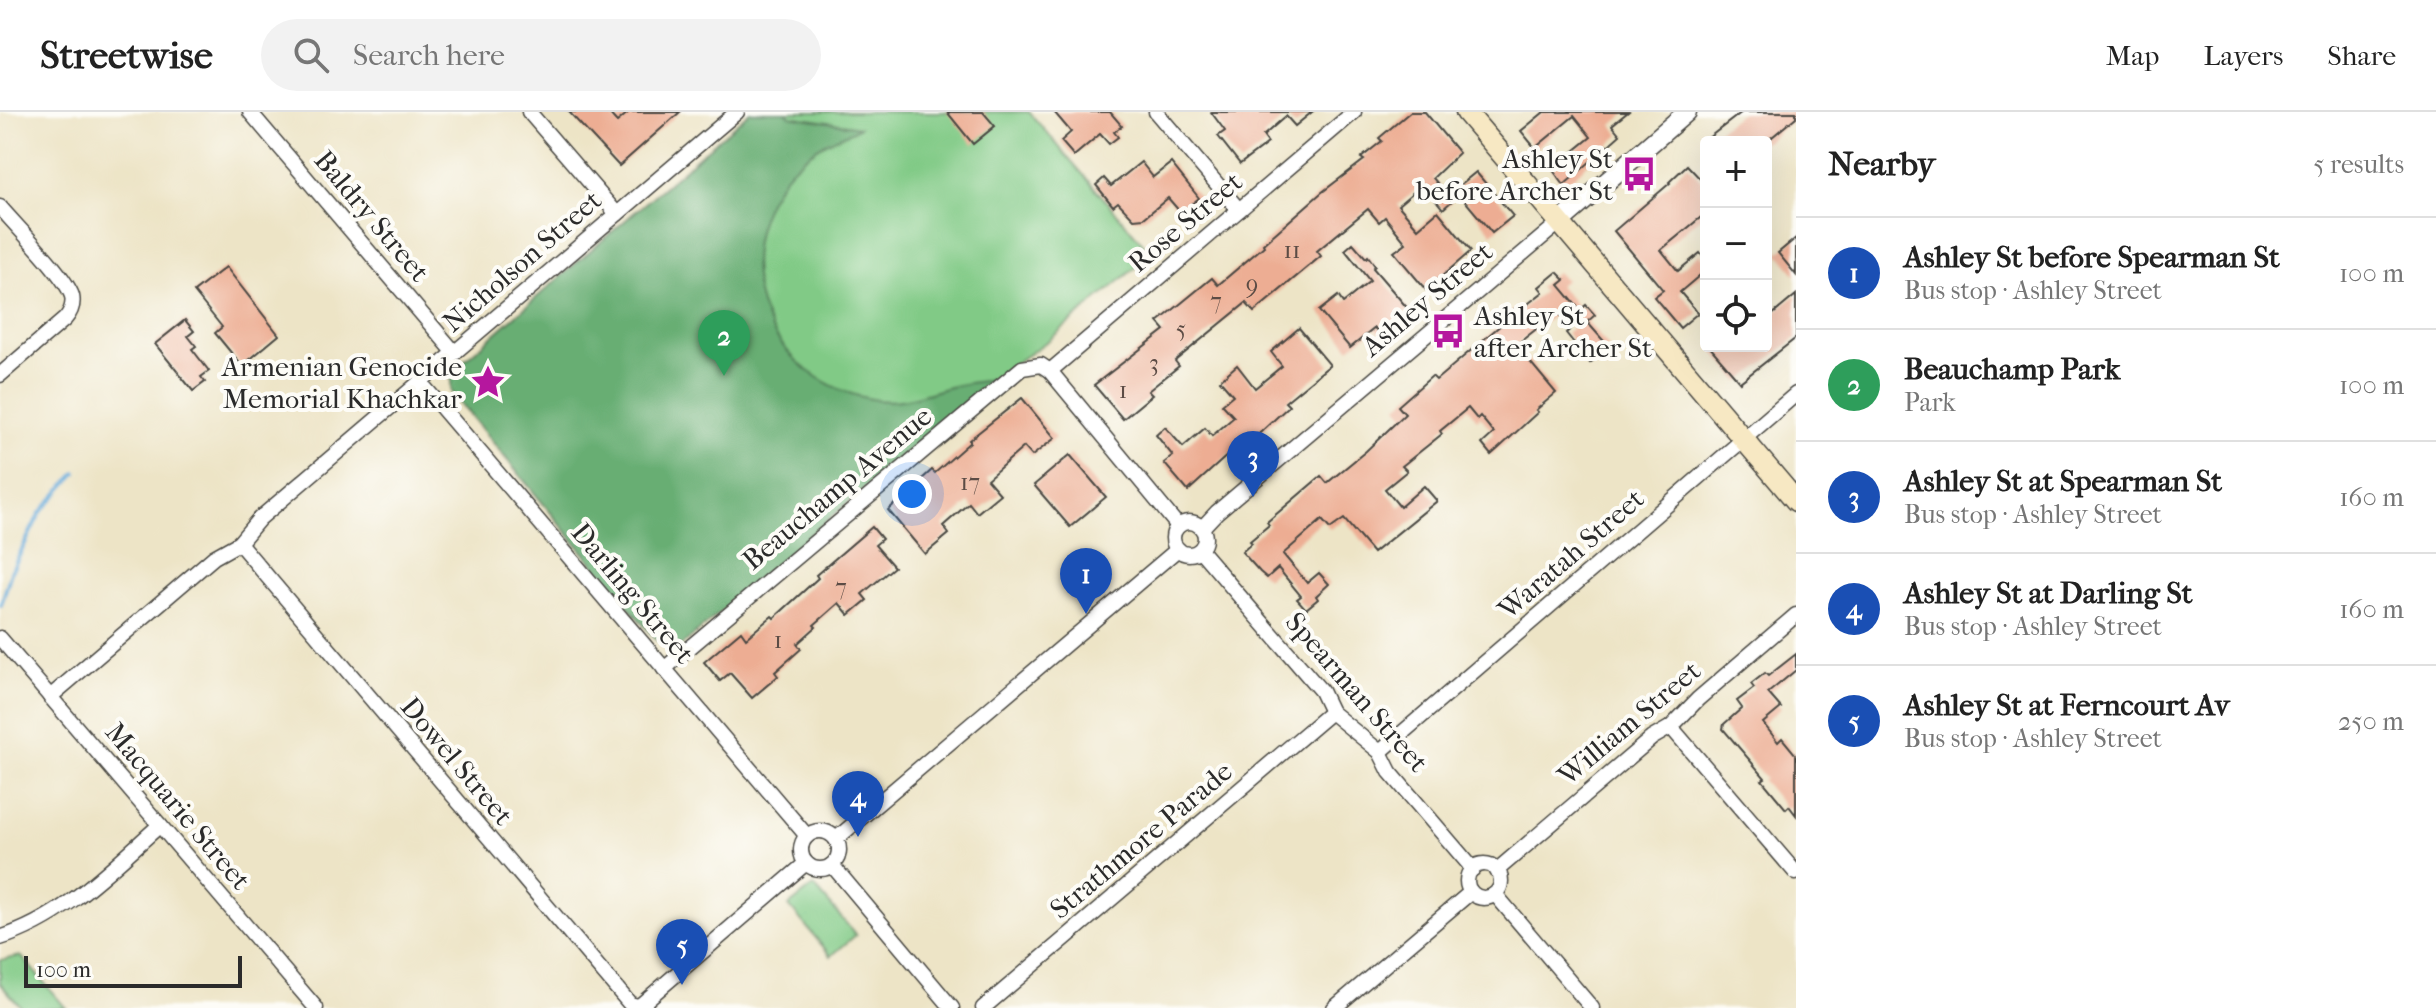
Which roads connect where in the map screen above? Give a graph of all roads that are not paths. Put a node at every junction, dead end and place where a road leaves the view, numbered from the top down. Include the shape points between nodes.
1 (250, 112) edge
2 (529, 112) edge
3 (737, 112) edge
4 (1156, 112) edge
5 (1354, 112) edge
6 (1466, 112) edge
7 (1687, 112) edge
8 (0, 207) edge
9 (1239, 210) junction
10 (617, 214) junction
11 (1560, 222) junction
12 (455, 353) junction
13 (1050, 371) junction
14 (0, 375) edge
15 (420, 382) junction
16 (1796, 394) edge
17 (1744, 439) junction
18 (1796, 501) edge
19 (1178, 526) junction
20 (1202, 528) junction
21 (239, 543) junction
22 (1178, 549) junction
23 (1200, 550) junction
24 (1796, 615) edge
25 (0, 638) edge
26 (664, 669) junction
27 (50, 697) junction
28 (1331, 712) junction
29 (1671, 727) junction
30 (1380, 752) junction
31 (160, 825) junction
32 (807, 836) junction
33 (836, 839) junction
34 (806, 863) junction
35 (832, 865) junction
36 (1473, 869) junction
37 (1496, 871) junction
38 (1796, 873) edge
39 (1471, 892) junction
40 (1495, 894) junction
41 (0, 938) edge
42 (641, 1007) edge
43 (316, 1008) edge
44 (952, 1008) edge
45 (983, 1008) edge
46 (1334, 1008) edge
47 (1592, 1008) edge

1 - 12 street, Baldry Street
2 - 10 street
3 - 10 street, Nicholson Street
4 - 9 street
5 - 9 street, Rose Street
6 - 11 main road
7 - 11 street, Ashley Street
8 - 14 street via 73,300 65,319
9 - 13 street, Rose Street
10 - 12 street, Nicholson Street
11 - 17 main road
11 - 20 street, Ashley Street
12 - 15 street, Nicholson Street
13 - 19 street
13 - 26 street, Beauchamp Avenue via 1032,365 1013,373
15 - 21 street, Nicholson Street via 259,519
15 - 26 street, Darling Street
16 - 17 street, Waratah Street
17 - 18 main road
17 - 30 street, Waratah Street
19 - 20 street via 1190,521
19 - 22 street via 1173,538
20 - 23 street via 1205,540
21 - 27 street, Nicholson Street via 214,557
21 - 42 street, Dowel Street via 630,1004
22 - 23 street via 1191,554
22 - 33 street
23 - 28 street, Spearman Street via 1321,691
24 - 29 street, William Street
25 - 27 street, Macquarie Street
26 - 32 street, Darling Street
27 - 31 street, Macquarie Street
28 - 30 street, Spearman Street
28 - 45 street, Strathmore Parade
29 - 37 street, William Street
29 - 38 street
30 - 36 street, Spearman Street via 1390,772
31 - 41 street via 75,900 31,927
31 - 43 street, Macquarie Street
32 - 33 street via 822,831
32 - 34 street via 801,853
33 - 35 street via 839,852
34 - 35 street via 816,869
34 - 42 street
35 - 44 street
36 - 37 street via 1485,865
36 - 39 street via 1467,880
37 - 40 street via 1500,880
39 - 40 street via 1483,898
39 - 46 street
40 - 47 street

